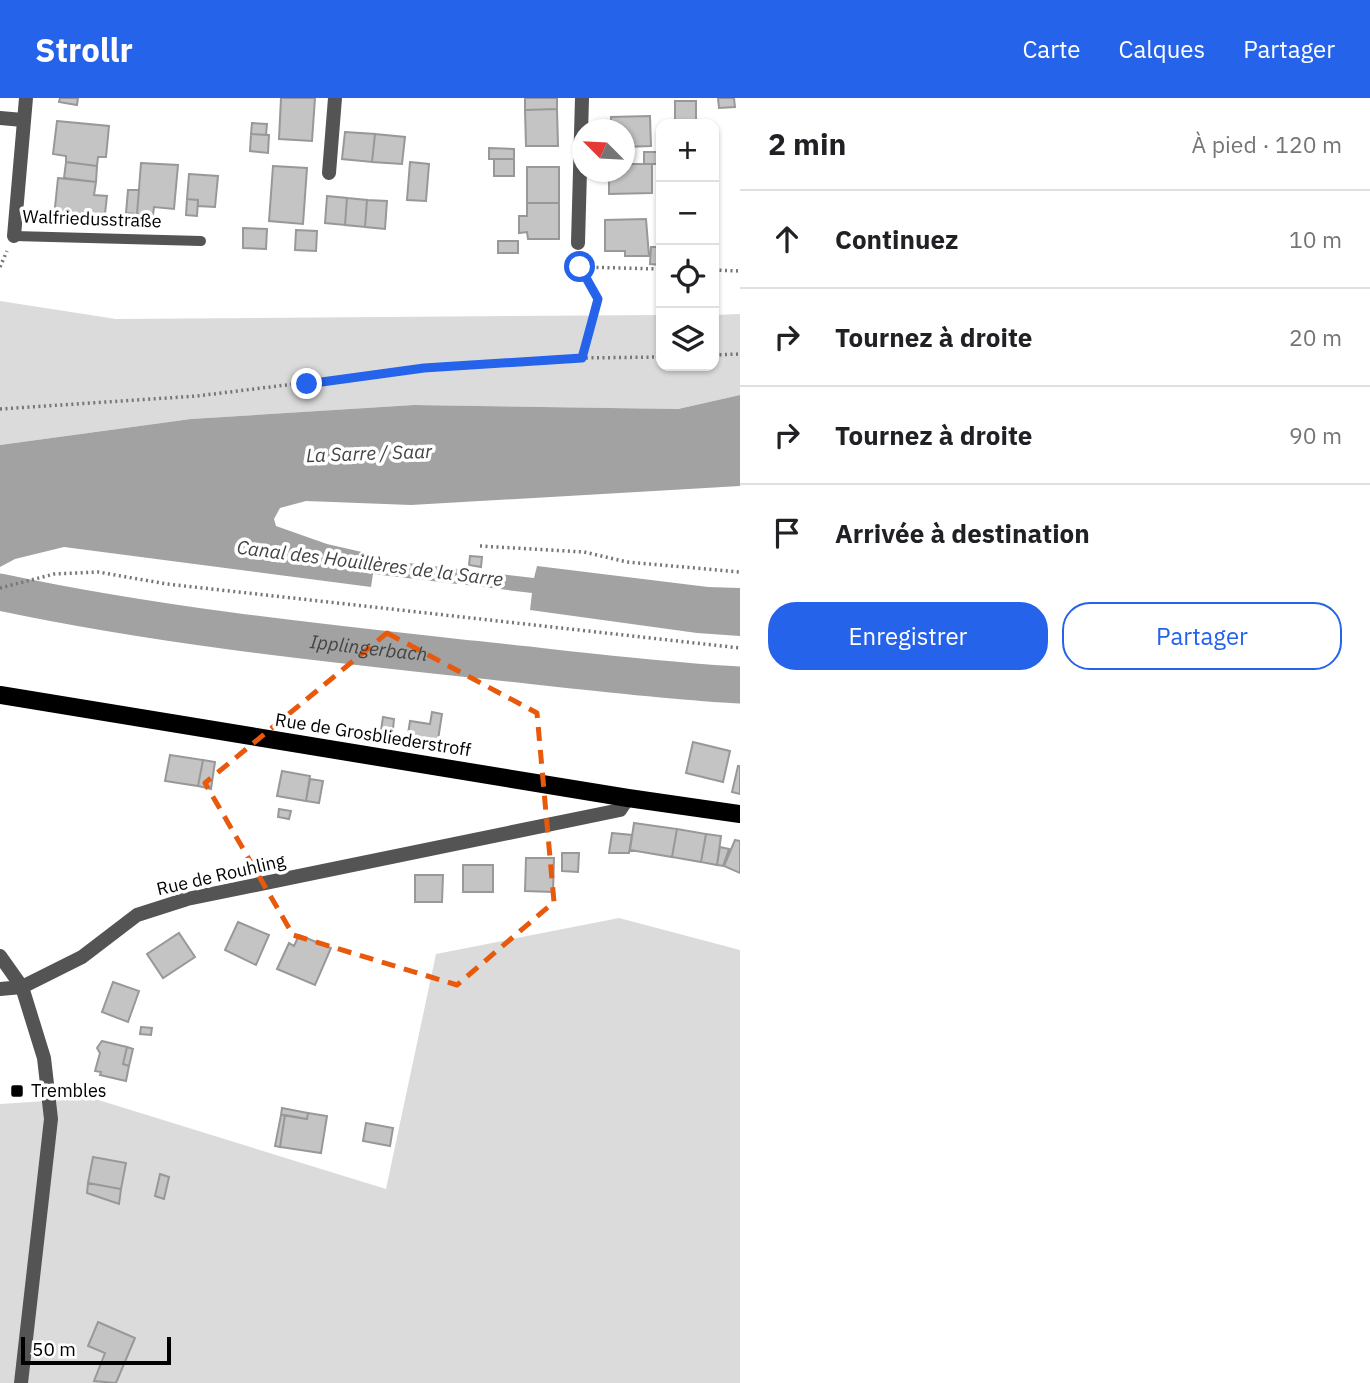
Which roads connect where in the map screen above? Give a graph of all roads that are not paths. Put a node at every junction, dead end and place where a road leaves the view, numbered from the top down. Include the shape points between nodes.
1 (26, 98) edge
2 (335, 98) edge
3 (582, 98) edge
4 (0, 118) edge
5 (23, 120) junction
6 (329, 173) dead end
7 (14, 236) joint
8 (201, 242) dead end
9 (578, 243) road end
10 (0, 695) edge
11 (628, 798) junction
12 (740, 814) edge
13 (0, 956) edge
14 (22, 987) junction
15 (0, 989) edge
16 (21, 1383) edge

1 - 5 street, Walfriedusstraße
2 - 6 street
3 - 9 street
4 - 5 street
5 - 7 street, Walfriedusstraße
7 - 8 lane, Walfriedusstraße
10 - 11 main road, Rue de Grosbliederstroff
11 - 12 main road, Rue de Grosbliederstroff
11 - 14 street, Rue de Rouhling via 620,810 187,899 137,915 82,957
13 - 14 street
14 - 15 street
14 - 16 street via 44,1058 51,1119

